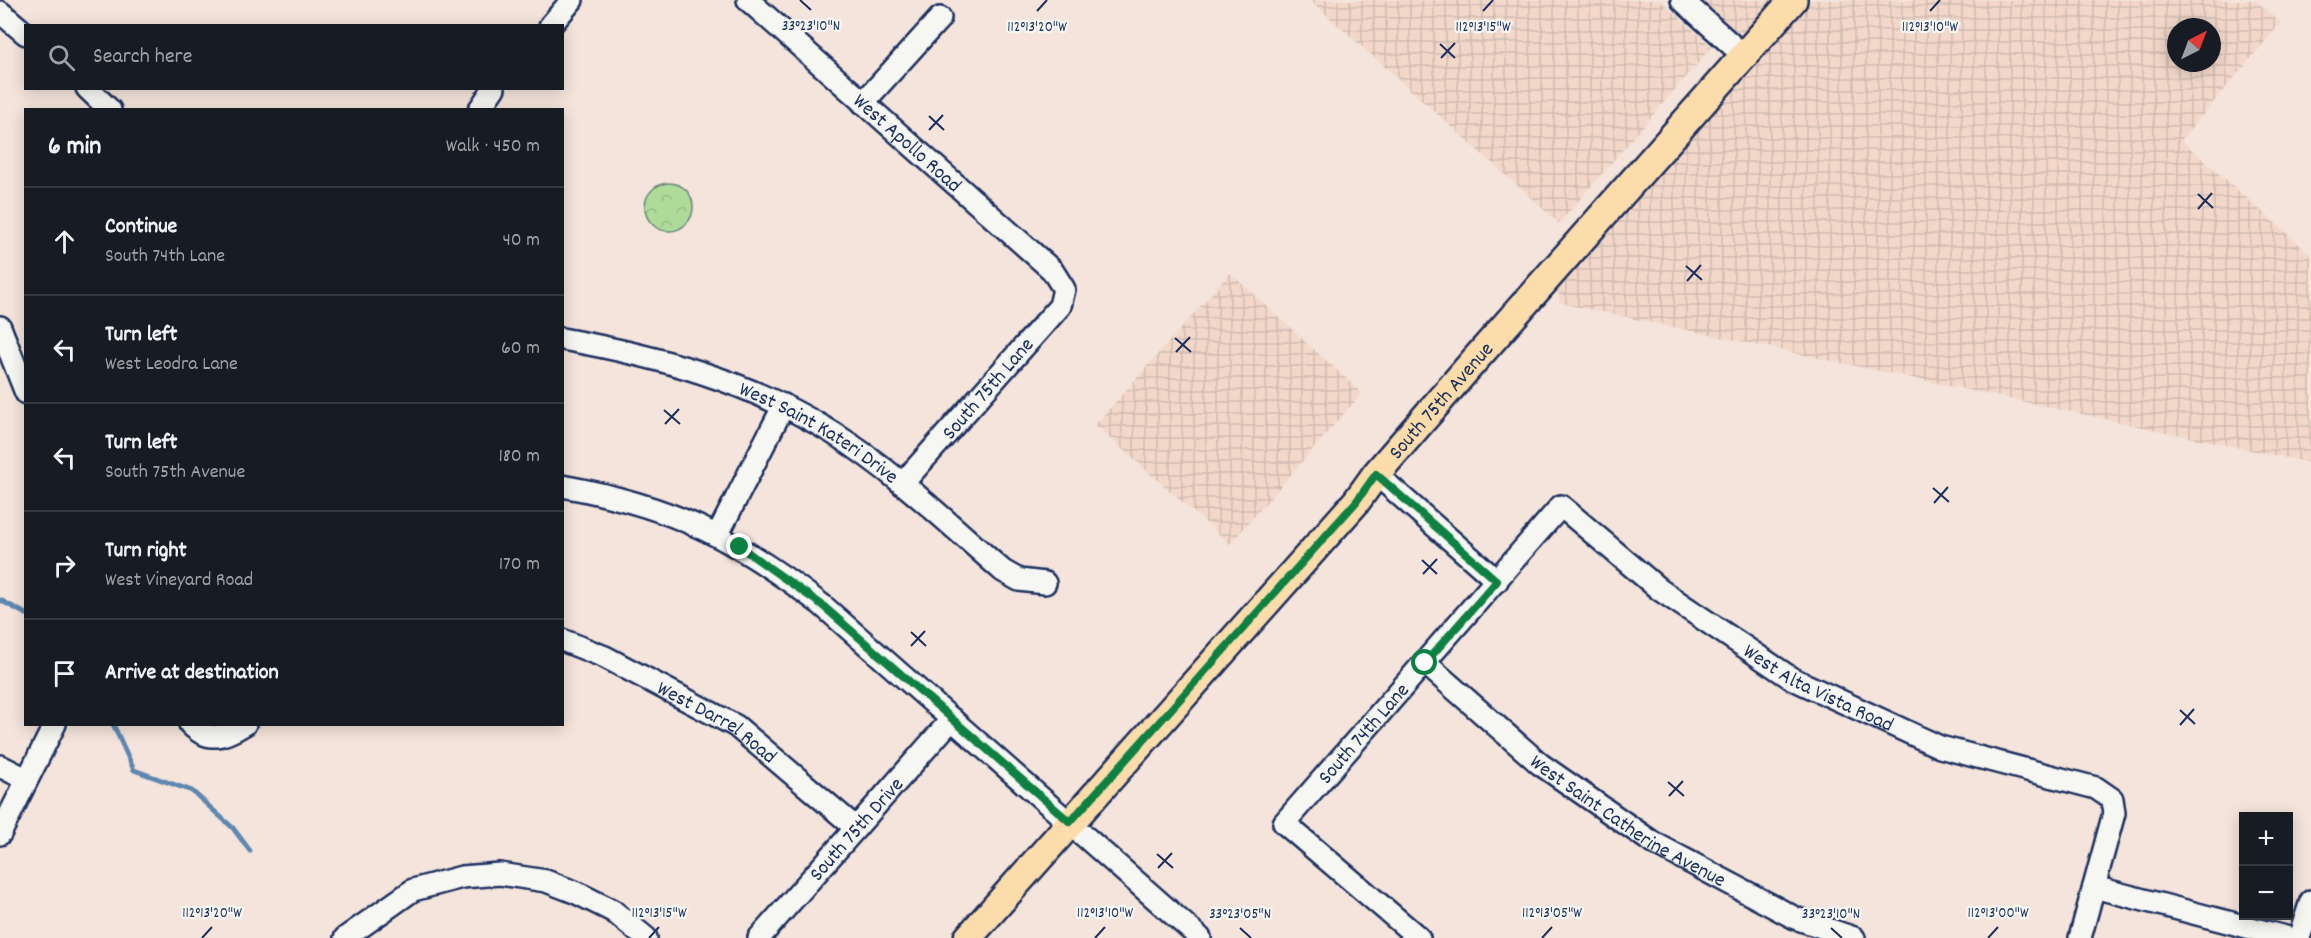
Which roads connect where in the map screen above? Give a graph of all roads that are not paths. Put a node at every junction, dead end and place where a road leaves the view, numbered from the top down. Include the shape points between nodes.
1 (572, 0) edge
2 (748, 0) edge
3 (1682, 0) edge
4 (1793, 0) edge
5 (0, 12) edge
6 (940, 18) dead end
7 (552, 24) edge
8 (24, 32) edge
9 (1744, 56) junction
10 (89, 90) edge
11 (493, 90) edge
12 (863, 103) junction
13 (108, 108) edge
14 (480, 108) edge
15 (1065, 289) joint
16 (0, 327) edge
17 (564, 339) edge
18 (24, 388) edge
19 (784, 405) junction
20 (1376, 474) junction
21 (902, 484) junction
22 (564, 486) edge
23 (1561, 507) joint
24 (718, 534) junction
25 (1497, 581) junction
26 (1045, 583) dead end
27 (564, 641) edge
28 (1425, 663) junction
29 (952, 719) junction
30 (54, 726) edge
31 (192, 726) edge
32 (242, 726) edge
33 (0, 766) edge
34 (26, 779) junction
35 (1070, 822) junction
36 (856, 828) junction
37 (0, 834) edge
38 (2094, 887) junction
39 (2311, 901) edge
40 (345, 938) edge
41 (646, 938) edge
42 (759, 938) edge
43 (968, 938) edge
44 (1200, 938) edge
45 (1419, 938) edge
46 (1854, 938) edge
47 (2080, 938) edge
48 (2289, 938) edge
49 (2299, 938) edge

1 - 7 street
2 - 12 street, West Apollo Road
3 - 9 street
4 - 9 main road, South 75th Avenue
5 - 8 street
6 - 12 street
9 - 20 main road, South 75th Avenue
10 - 13 street
11 - 14 street
12 - 15 street, West Apollo Road via 1052,270
15 - 21 street, South 75th Lane via 1060,306
16 - 18 street
17 - 19 street, West Saint Kateri Drive via 651,356 733,382
19 - 21 street, West Saint Kateri Drive via 833,433
19 - 24 street
20 - 25 street
20 - 35 main road, South 75th Avenue
21 - 26 street, West Saint Kateri Drive via 1003,571 1019,580
22 - 24 street via 618,496
23 - 25 street, South 74th Lane
23 - 38 street, West Alta Vista Road via 1660,590 1791,678 1940,747 2096,788 2112,799 2114,813
24 - 29 street via 822,605
25 - 28 street, South 74th Lane
27 - 36 street, West Darrel Road via 605,657 736,726
28 - 45 street, South 74th Lane via 1284,823
28 - 46 street, West Saint Catherine Avenue via 1540,764 1652,842 1795,918
29 - 35 street
29 - 36 street, South 75th Drive
30 - 34 street
31 - 32 street via 211,738 226,736
33 - 34 street
34 - 37 street
35 - 43 main road, South 75th Avenue
35 - 44 street
36 - 42 street, South 75th Drive
38 - 47 street
38 - 48 street
39 - 49 street
40 - 41 street via 413,890 462,876 500,874 546,881 577,893 613,911

